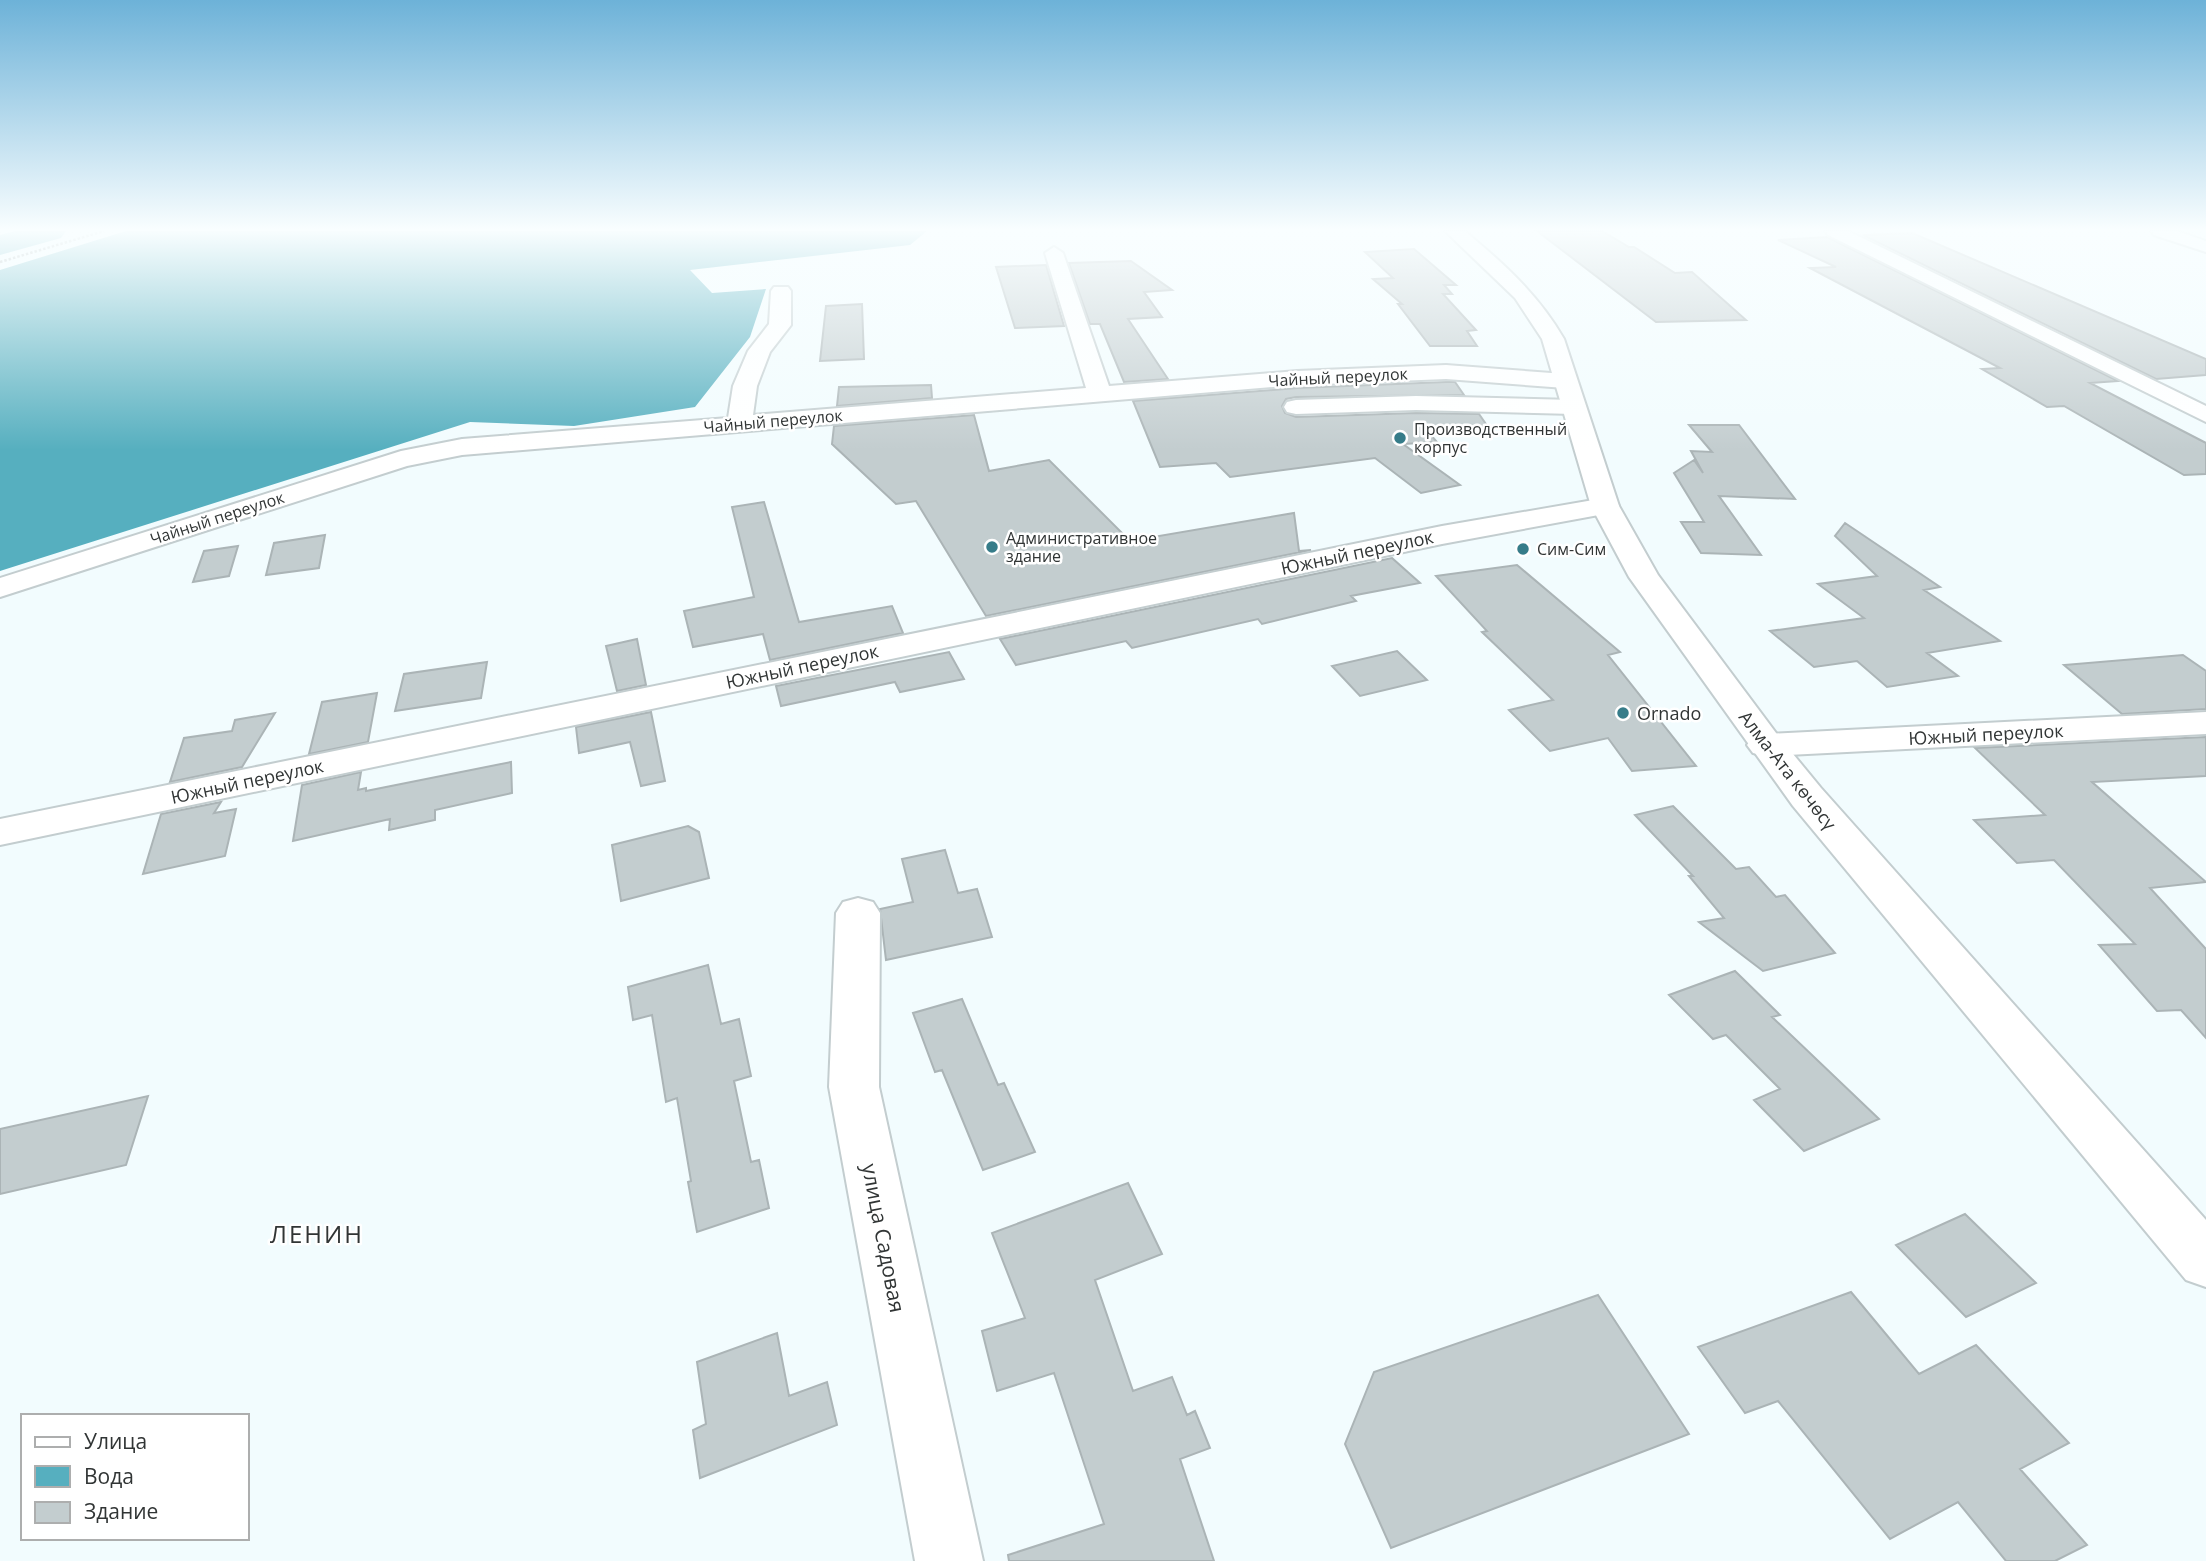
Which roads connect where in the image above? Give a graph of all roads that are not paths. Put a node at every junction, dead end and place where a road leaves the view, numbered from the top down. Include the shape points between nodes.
1 (781, 304) edge
2 (1071, 304) edge
3 (1532, 304) edge
4 (1981, 304) edge
5 (1100, 394) junction
6 (1570, 394) junction
7 (1296, 407) dead end
8 (2206, 415) edge
9 (739, 424) junction
10 (1605, 506) junction
11 (0, 588) edge
12 (2206, 723) edge
13 (1766, 745) junction
14 (0, 832) edge
15 (858, 913) dead end
16 (2206, 1261) edge
17 (948, 1561) edge

1 - 9 main road via 780,325 759,351 745,386
2 - 5 main road
3 - 6 main road, Алма-Ата көчөсү via 1553,339
4 - 8 main road
5 - 6 main road, Чайный переулок via 1446,372
5 - 9 main road, Чайный переулок
6 - 7 main road
6 - 10 main road, Алма-Ата көчөсү
9 - 11 main road, Чайный переулок via 462,447 401,459
10 - 13 main road, Алма-Ата көчөсү via 1644,577
10 - 14 main road, Южный переулок via 1428,537
12 - 13 main road, Южный переулок
13 - 16 main road, Алма-Ата көчөсү
15 - 17 main road, улица Садовая via 855,1087

